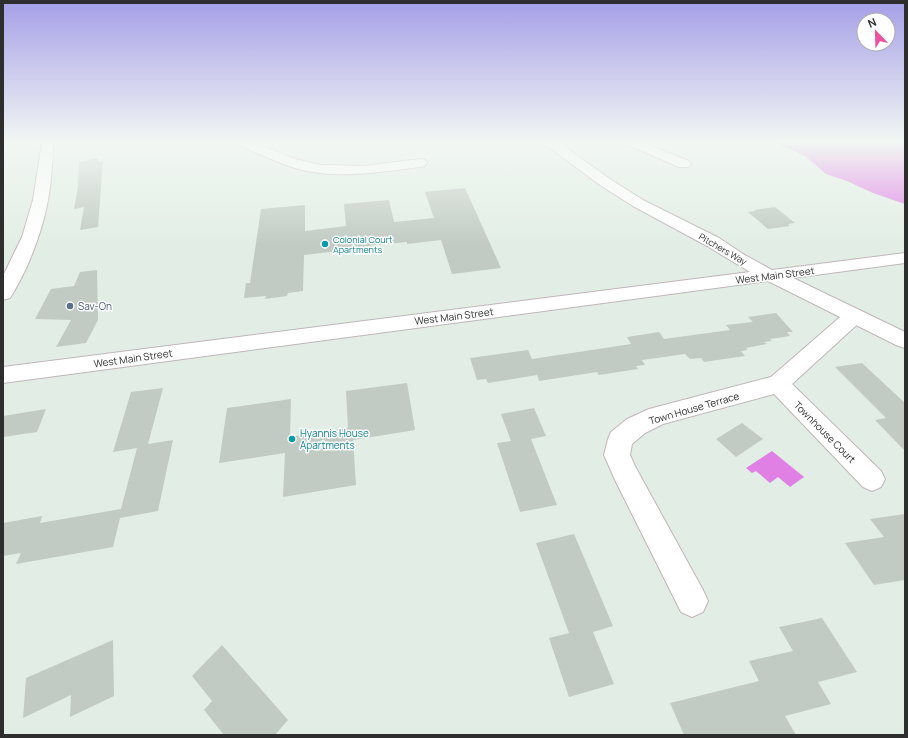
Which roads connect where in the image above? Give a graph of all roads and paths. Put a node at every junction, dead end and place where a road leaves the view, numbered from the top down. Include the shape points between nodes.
1 (44, 176) edge
2 (602, 176) edge
3 (905, 258) edge
4 (770, 276) junction
5 (3, 294) edge
6 (854, 316) junction
7 (905, 341) edge
8 (3, 375) edge
9 (778, 384) junction
10 (872, 479) dead end
11 (692, 601) dead end

1 - 5 main road via 41,199 30,237
2 - 4 main road, Pitchers Way via 632,199
3 - 4 main road, West Main Street
4 - 6 main road, Pitchers Way
4 - 8 main road, West Main Street
6 - 7 main road, Pitchers Way
6 - 9 main road, Town House Terrace
9 - 10 main road, Townhouse Court
9 - 11 main road, Town House Terrace via 657,416 636,426 620,439 617,455 625,474

